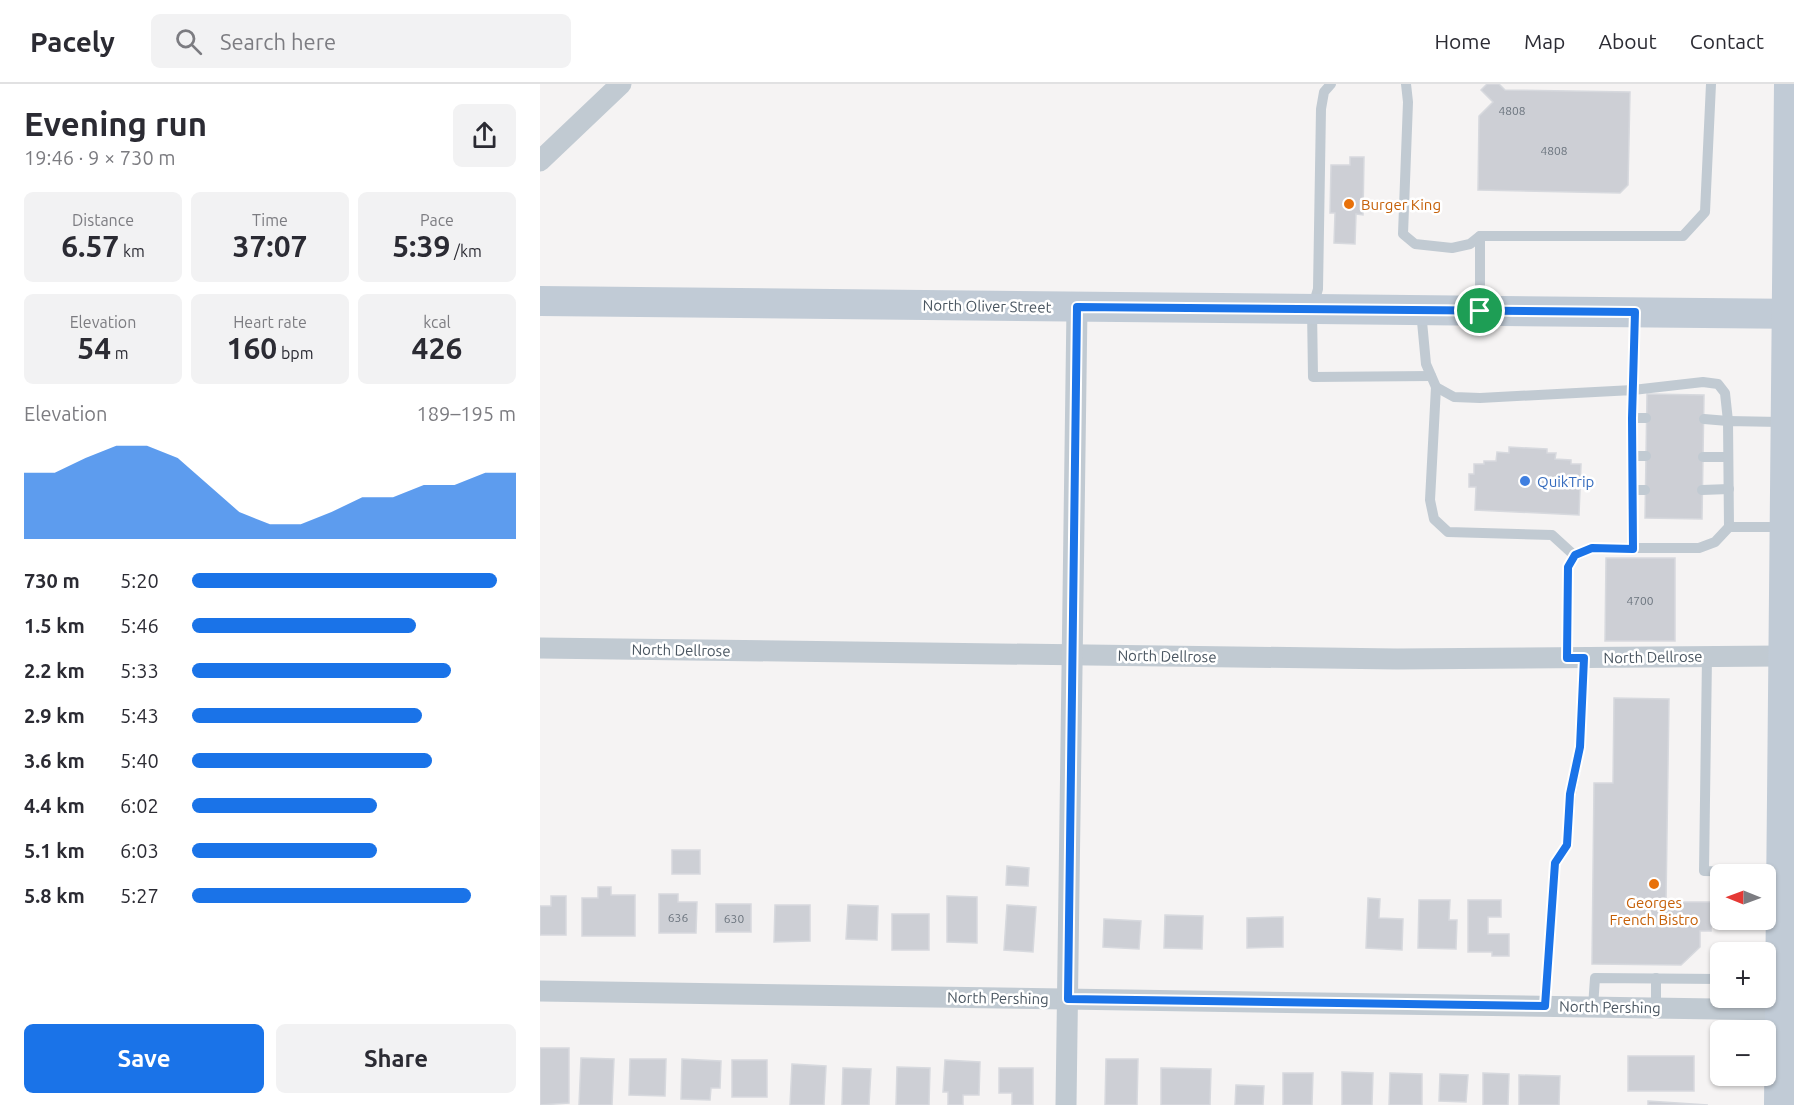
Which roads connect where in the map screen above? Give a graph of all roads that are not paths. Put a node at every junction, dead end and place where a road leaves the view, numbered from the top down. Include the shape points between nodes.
1 (621, 84) edge
2 (1331, 84) edge
3 (1406, 84) edge
4 (1711, 84) edge
5 (1789, 84) edge
6 (540, 161) edge
7 (1480, 236) junction
8 (540, 301) edge
9 (1077, 307) junction
10 (1312, 309) junction
11 (1421, 310) junction
12 (1480, 311) junction
13 (1635, 312) junction
14 (1790, 314) edge
15 (1431, 376) junction
16 (1436, 387) junction
17 (1633, 390) junction
18 (1788, 410) edge
19 (1646, 417) dead end
20 (1632, 418) junction
21 (1704, 419) dead end
22 (1728, 421) junction
23 (1633, 456) junction
24 (1646, 456) dead end
25 (1789, 456) edge
26 (1703, 457) dead end
27 (1728, 457) junction
28 (1729, 489) junction
29 (1633, 490) junction
30 (1645, 490) dead end
31 (1702, 490) dead end
32 (1729, 527) junction
33 (1784, 527) junction
34 (1633, 549) junction
35 (1575, 555) junction
36 (1789, 590) edge
37 (540, 648) edge
38 (1072, 655) junction
39 (1788, 656) edge
40 (1707, 657) junction
41 (1575, 658) junction
42 (1788, 700) edge
43 (1788, 764) edge
44 (1787, 842) edge
45 (1781, 873) junction
46 (1768, 942) edge
47 (1656, 978) junction
48 (1710, 979) edge
49 (1776, 983) edge
50 (540, 991) edge
51 (1068, 999) junction
52 (1545, 1006) junction
53 (1593, 1007) junction
54 (1656, 1008) junction
55 (1716, 1009) joint
56 (1785, 1011) edge
57 (1066, 1105) edge
58 (1779, 1105) edge

1 - 6 street
2 - 10 lane via 1324,92 1321,109 1318,290
3 - 7 lane via 1403,234 1415,244 1452,248 1470,244
4 - 7 lane via 1705,212 1683,236
5 - 14 main road
7 - 12 lane
8 - 9 main road, North Oliver Street
9 - 10 main road, North Oliver Street
9 - 38 street
10 - 11 main road, North Oliver Street
10 - 15 lane via 1313,376
11 - 12 main road, North Oliver Street
11 - 15 lane via 1426,364
12 - 13 main road, North Oliver Street
13 - 14 main road, North Oliver Street
13 - 17 lane
14 - 18 main road
15 - 16 lane
16 - 17 lane via 1454,397 1480,398
16 - 35 lane via 1430,500 1434,519 1448,532 1552,535
17 - 20 lane
17 - 22 lane via 1703,382 1718,384 1725,393
18 - 22 lane
18 - 25 main road
19 - 20 lane
20 - 23 lane
21 - 22 lane
22 - 27 lane
23 - 24 lane
23 - 29 lane
25 - 33 main road
26 - 27 lane
27 - 28 lane
28 - 31 lane
28 - 32 lane
29 - 30 lane
29 - 34 lane
32 - 33 lane
32 - 34 lane via 1715,542 1699,548
33 - 36 main road
34 - 35 lane via 1592,548
35 - 41 lane via 1568,567
36 - 39 main road
37 - 38 street, North Dellrose
38 - 41 street, North Dellrose
38 - 51 street
39 - 40 street, North Dellrose
39 - 42 main road
40 - 41 street, North Dellrose
40 - 45 lane via 1704,871
41 - 52 lane via 1580,747 1570,794 1567,845 1555,863
42 - 43 main road
43 - 44 main road
44 - 45 main road
45 - 46 main road
47 - 48 lane
47 - 53 lane via 1595,978
47 - 54 lane
49 - 56 main road
50 - 51 street, North Pershing
51 - 52 street, North Pershing
51 - 57 street
52 - 53 street, North Pershing
53 - 54 street, North Pershing
54 - 55 street, North Pershing
55 - 56 street, North Pershing
56 - 58 main road

